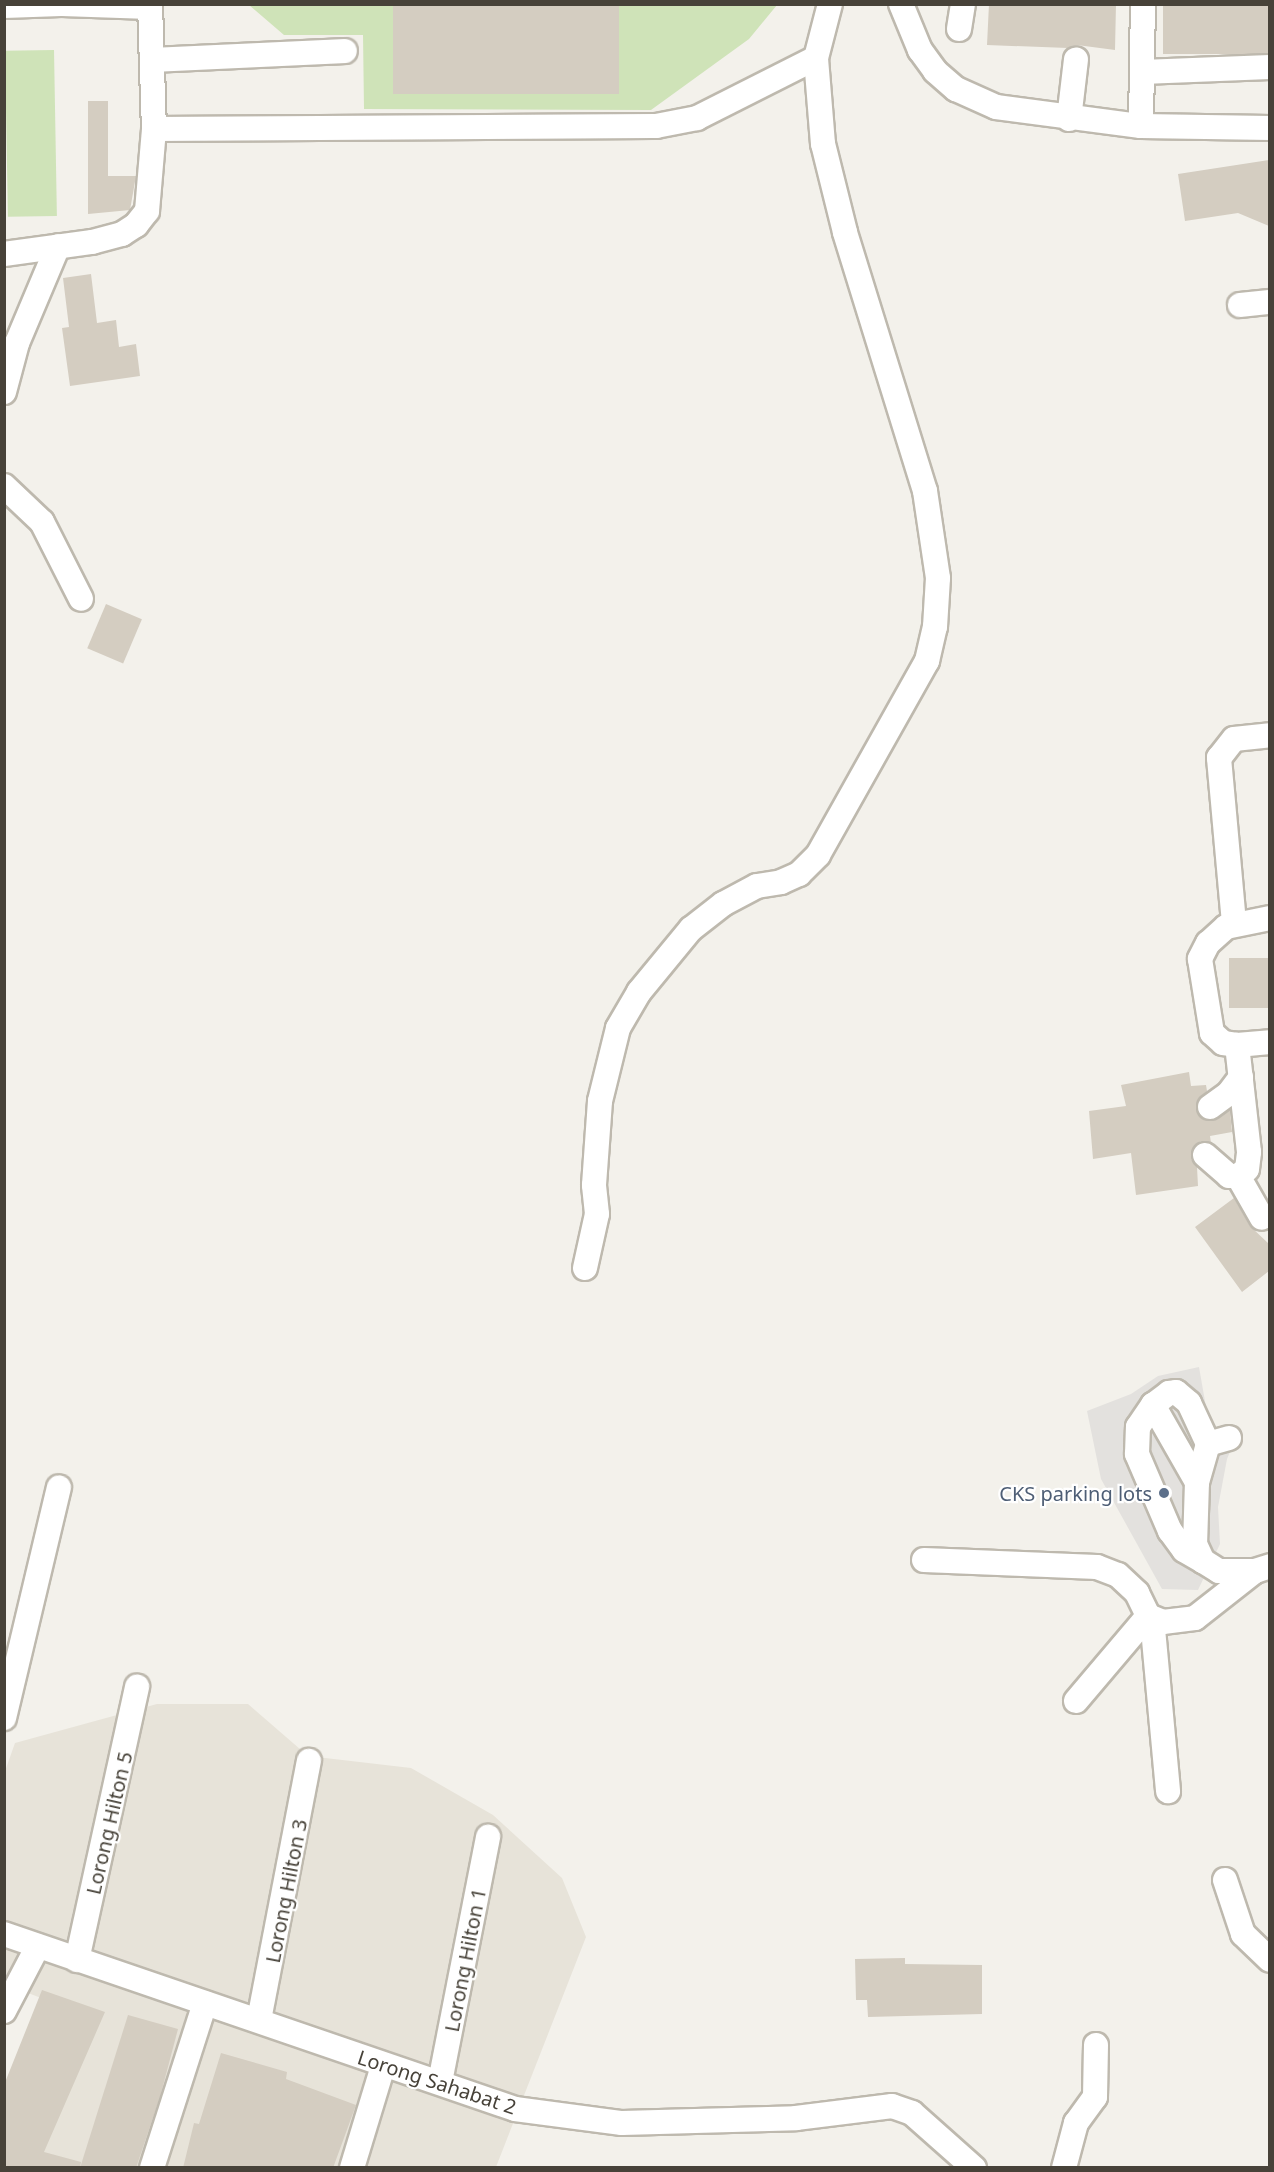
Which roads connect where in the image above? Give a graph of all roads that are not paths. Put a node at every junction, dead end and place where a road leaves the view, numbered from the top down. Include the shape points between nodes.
1 (62, 4) edge
2 (830, 4) edge
3 (901, 4) edge
4 (963, 4) edge
5 (1143, 4) edge
6 (121, 5) edge
7 (4, 6) edge
8 (150, 6) edge
9 (959, 30) dead end
10 (345, 51) dead end
11 (816, 58) junction
12 (1076, 58) dead end
13 (153, 60) junction
14 (1269, 67) edge
15 (1142, 72) junction
16 (1269, 115) edge
17 (1069, 118) junction
18 (1226, 125) junction
19 (1141, 126) junction
20 (1269, 128) edge
21 (154, 129) junction
22 (58, 246) junction
23 (4, 254) edge
24 (1269, 302) edge
25 (1240, 305) dead end
26 (4, 392) edge
27 (4, 486) edge
28 (81, 599) dead end
29 (1269, 735) edge
30 (1269, 918) edge
31 (1233, 923) junction
32 (1269, 1042) edge
33 (1237, 1045) junction
34 (1241, 1077) junction
35 (1210, 1107) dead end
36 (1204, 1155) dead end
37 (1238, 1176) junction
38 (1262, 1218) dead end
39 (585, 1268) dead end
40 (1153, 1405) junction
41 (1197, 1482) junction
42 (59, 1487) dead end
43 (924, 1560) dead end
44 (1203, 1561) junction
45 (1262, 1569) edge
46 (1150, 1617) junction
47 (137, 1686) dead end
48 (1076, 1701) dead end
49 (4, 1718) edge
50 (309, 1761) dead end
51 (1168, 1791) dead end
52 (488, 1837) dead end
53 (1225, 1880) dead end
54 (4, 1934) edge
55 (38, 1946) junction
56 (77, 1960) junction
57 (1269, 1960) edge
58 (205, 2003) junction
59 (4, 2011) edge
60 (259, 2020) junction
61 (1095, 2045) dead end
62 (383, 2066) junction
63 (440, 2082) junction
64 (152, 2168) edge
65 (352, 2168) edge
66 (974, 2168) edge
67 (1064, 2168) edge

1 - 6 street
1 - 7 street
2 - 11 street
3 - 17 street via 920,50 956,89 996,108
4 - 9 street
5 - 15 street
6 - 8 street
8 - 13 street
10 - 13 street
11 - 21 street via 697,118 656,126
11 - 39 street via 823,144 844,232 926,491 938,578 935,627 927,661 818,855 799,874 757,886 723,904 692,928 645,984 618,1028 600,1101 594,1185 597,1214
12 - 17 street
13 - 21 street
14 - 15 street
15 - 19 street
16 - 18 street
17 - 19 street
18 - 19 street
18 - 20 street
21 - 22 street via 147,212 123,234
22 - 23 street
22 - 26 street via 16,343
24 - 25 street
27 - 28 street via 42,522
29 - 31 street via 1234,739 1219,758
30 - 31 street
31 - 33 street via 1216,934 1200,959 1212,1033 1223,1043
32 - 33 street
33 - 34 street
34 - 35 street
34 - 37 street via 1249,1152 1247,1169
36 - 37 street via 1229,1176
37 - 38 street
40 - 41 street
40 - 41 street via 1169,1393 1184,1397 1219,1441
40 - 44 street via 1138,1427 1137,1454 1170,1531 1184,1550
41 - 44 street via 1196,1544
42 - 49 street
43 - 46 street via 1097,1567 1118,1575 1137,1593
44 - 45 street via 1219,1570
45 - 46 street via 1195,1618 1162,1622
46 - 48 street
46 - 51 street
47 - 56 street, Lorong Hilton 5
50 - 60 street, Lorong Hilton 3
52 - 63 street, Lorong Hilton 1
53 - 57 street via 1243,1934
54 - 55 street, Lorong Sahabat 2
55 - 56 street, Lorong Sahabat 2
55 - 59 street
56 - 58 street, Lorong Sahabat 2
58 - 60 street, Lorong Sahabat 2
58 - 64 street
60 - 62 street, Lorong Sahabat 2
61 - 67 street via 1095,2097 1076,2123
62 - 63 street, Lorong Sahabat 2
62 - 65 street
63 - 66 street, Lorong Sahabat 2 via 514,2109 622,2123 796,2118 892,2106 912,2113

